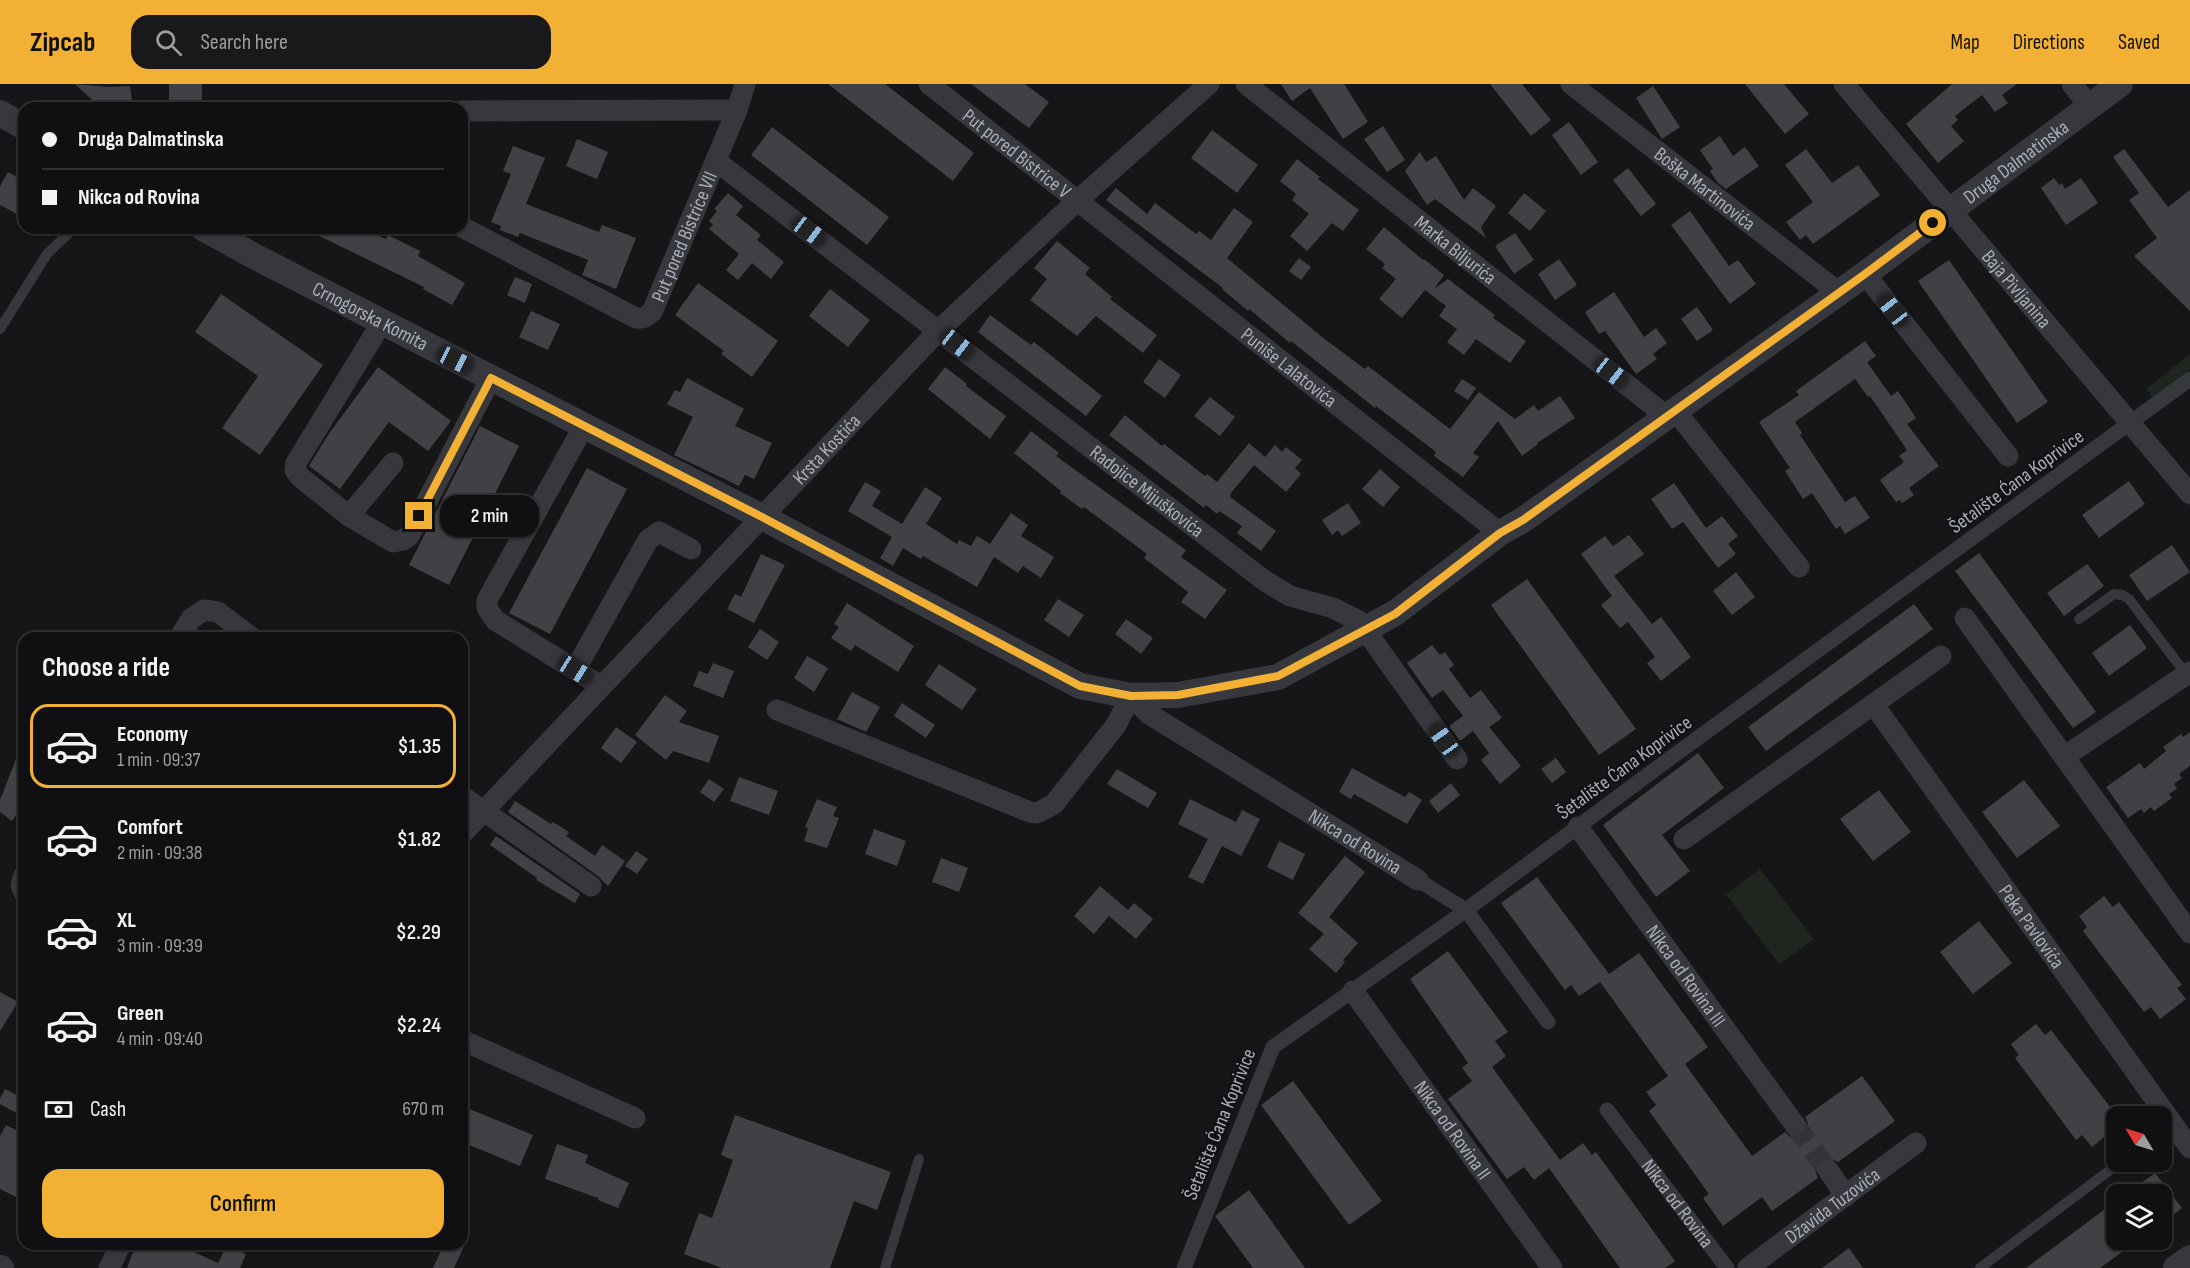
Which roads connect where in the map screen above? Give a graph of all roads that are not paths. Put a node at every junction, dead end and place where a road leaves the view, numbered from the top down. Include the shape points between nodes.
1 (745, 84) edge
2 (929, 84) edge
3 (1209, 84) edge
4 (1246, 84) edge
5 (1570, 84) edge
6 (1844, 84) edge
7 (2072, 84) edge
8 (2120, 84) edge
9 (2089, 106) junction
10 (737, 110) junction
11 (468, 111) edge
12 (0, 113) edge
13 (18, 124) edge
14 (716, 161) junction
15 (1078, 200) junction
16 (1950, 210) junction
17 (468, 230) edge
18 (68, 234) edge
19 (214, 234) edge
20 (1865, 274) junction
21 (1838, 292) junction
22 (382, 322) junction
23 (0, 329) edge
24 (939, 330) junction
25 (491, 378) junction
26 (2190, 379) edge
27 (1670, 412) junction
28 (2131, 423) junction
29 (584, 426) junction
30 (2008, 456) dead end
31 (393, 463) dead end
32 (2190, 494) edge
33 (349, 516) junction
34 (762, 517) junction
35 (1500, 533) junction
36 (692, 549) dead end
37 (1799, 567) dead end
38 (1965, 618) dead end
39 (2079, 619) dead end
40 (1366, 629) junction
41 (183, 632) edge
42 (244, 632) edge
43 (1941, 656) dead end
44 (575, 670) junction
45 (2188, 673) edge
46 (602, 686) junction
47 (1131, 696) junction
48 (1874, 705) junction
49 (777, 710) dead end
50 (2064, 757) junction
51 (1456, 759) dead end
52 (468, 801) edge
53 (483, 812) junction
54 (1578, 827) junction
55 (468, 828) edge
56 (1684, 839) dead end
57 (1418, 880) joint
58 (591, 886) dead end
59 (1466, 910) junction
60 (2190, 933) edge
61 (1353, 991) junction
62 (1548, 1022) dead end
63 (468, 1043) edge
64 (2152, 1106) edge
65 (1607, 1110) dead end
66 (636, 1118) dead end
67 (1795, 1125) tunnel mouth
68 (2172, 1132) edge
69 (1916, 1143) dead end
70 (2190, 1148) edge
71 (919, 1160) dead end
72 (1828, 1170) tunnel mouth
73 (2107, 1172) edge
74 (1846, 1196) junction
75 (118, 1250) edge
76 (2190, 1258) edge
77 (109, 1268) edge
78 (885, 1268) edge
79 (1184, 1268) edge
80 (1552, 1268) edge
81 (1727, 1268) edge
82 (1748, 1268) edge
83 (1980, 1268) edge
84 (2176, 1268) edge

1 - 10 street, Put pored Bistrice VII
2 - 15 street, Put pored Bistrice V
3 - 15 street, Krsta Kostića
4 - 27 street, Marka Biljurića
5 - 21 street, Boška Martinovića
6 - 16 street, Baja Pivljanina
7 - 9 street
8 - 9 street, Druga Dalmatinska
9 - 16 street, Druga Dalmatinska
10 - 11 street
10 - 14 street, Put pored Bistrice VII
12 - 13 street
14 - 17 street, Put pored Bistrice VII via 652,312 642,319
14 - 24 street, Put pored Bistrice VII
15 - 24 street, Krsta Kostića
15 - 35 street, Puniše Lalatovića
16 - 20 street, Druga Dalmatinska
16 - 28 street, Baja Pivljanina
18 - 23 lane via 48,254
19 - 22 street, Crnogorska Komita
20 - 21 street, Druga Dalmatinska
20 - 30 street
21 - 27 street, Druga Dalmatinska
22 - 25 street, Crnogorska Komita
22 - 33 street via 296,462 300,477
24 - 34 street, Krsta Kostića
24 - 40 street, Radojice Mijuškovića via 1265,581 1290,596 1350,615
25 - 29 street, Crnogorska Komita
25 - 33 street via 409,536 393,542
26 - 28 street, Šetalište Ćana Koprivice
27 - 35 street, Druga Dalmatinska
27 - 37 street, Marka Biljurića
28 - 32 street, Baja Pivljanina
28 - 54 street, Šetalište Ćana Koprivice
29 - 34 street, Crnogorska Komita
29 - 44 street via 487,600 495,620
31 - 33 street
34 - 46 street, Krsta Kostića
34 - 47 street, Druga Dalmatinska via 1080,686
35 - 40 street, Druga Dalmatinska via 1395,614
36 - 44 street via 659,532 648,540
38 - 50 street
39 - 45 lane via 2114,594 2122,595
40 - 47 street, Druga Dalmatinska via 1278,676 1178,695
40 - 51 street, Radojice Mijuškovića
41 - 42 street via 191,619 204,610 218,612
43 - 48 street
44 - 46 street
45 - 50 street
46 - 53 street, Krsta Kostića
47 - 49 street via 1116,725 1054,804 1037,813
47 - 57 street, Nikca od Rovina via 1149,714
48 - 56 street
48 - 64 street, Peka Pavlovića
50 - 60 street
52 - 53 street
53 - 55 street, Krsta Kostića
53 - 58 street
54 - 59 street, Šetalište Ćana Koprivice
54 - 67 street, Nikca od Rovina III
57 - 59 street, Nikca od Rovina
59 - 61 street, Šetalište Ćana Koprivice
59 - 62 street, Nikca od Rovina
61 - 79 street, Šetalište Ćana Koprivice via 1273,1047
61 - 80 street, Nikca od Rovina II
63 - 66 street
65 - 81 street, Nikca od Rovina
68 - 70 street, Peka Pavlovića
69 - 74 street, Džavida Tuzovića
71 - 78 lane
72 - 74 street
73 - 83 lane
74 - 82 street, Džavida Tuzovića
75 - 77 street
76 - 84 street

